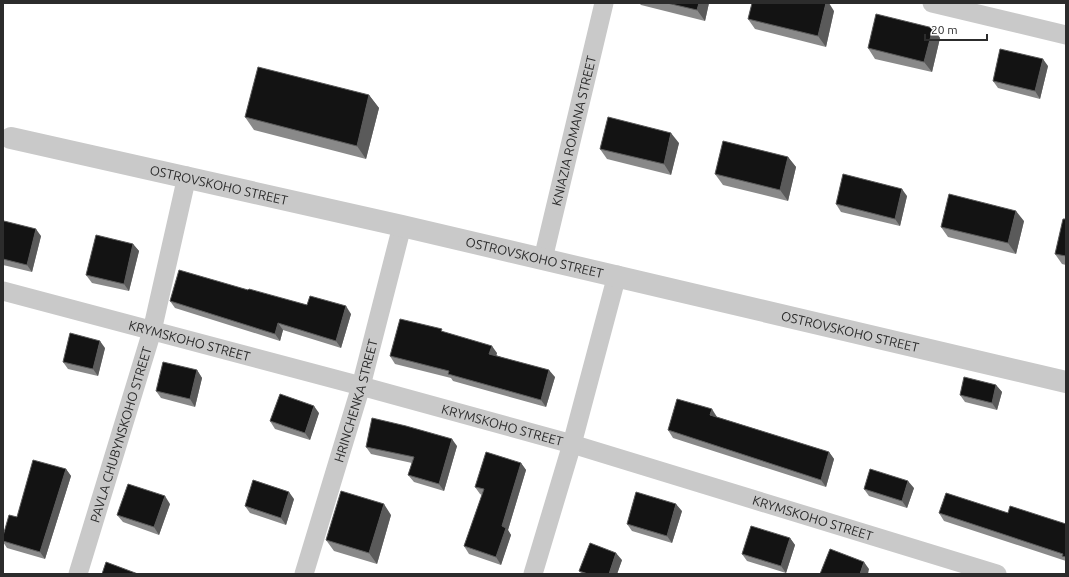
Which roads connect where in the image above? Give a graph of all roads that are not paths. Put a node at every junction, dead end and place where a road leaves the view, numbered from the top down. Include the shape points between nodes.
1 (604, 3) edge
2 (932, 3) edge
3 (1066, 35) edge
4 (6, 142) edge
5 (187, 176) junction
6 (402, 226) junction
7 (543, 259) junction
8 (617, 276) junction
9 (3, 291) edge
10 (152, 331) junction
11 (1066, 382) edge
12 (361, 386) junction
13 (572, 444) junction
14 (78, 574) edge
15 (304, 574) edge
16 (533, 574) edge
17 (997, 574) edge

1 - 7 street, KNIAZIA ROMANA STREET
2 - 3 street
4 - 5 street, OSTROVSKOHO STREET
5 - 6 street, OSTROVSKOHO STREET
5 - 10 street, PAVLA CHUBYNSKOHO STREET
6 - 7 street, OSTROVSKOHO STREET
6 - 12 street, HRINCHENKA STREET
7 - 8 street, OSTROVSKOHO STREET
8 - 11 street, OSTROVSKOHO STREET
8 - 13 street
9 - 10 street, KRYMSKOHO STREET
10 - 12 street, KRYMSKOHO STREET
10 - 14 street, PAVLA CHUBYNSKOHO STREET
12 - 13 street, KRYMSKOHO STREET
12 - 15 street, HRINCHENKA STREET
13 - 16 street
13 - 17 street, KRYMSKOHO STREET

